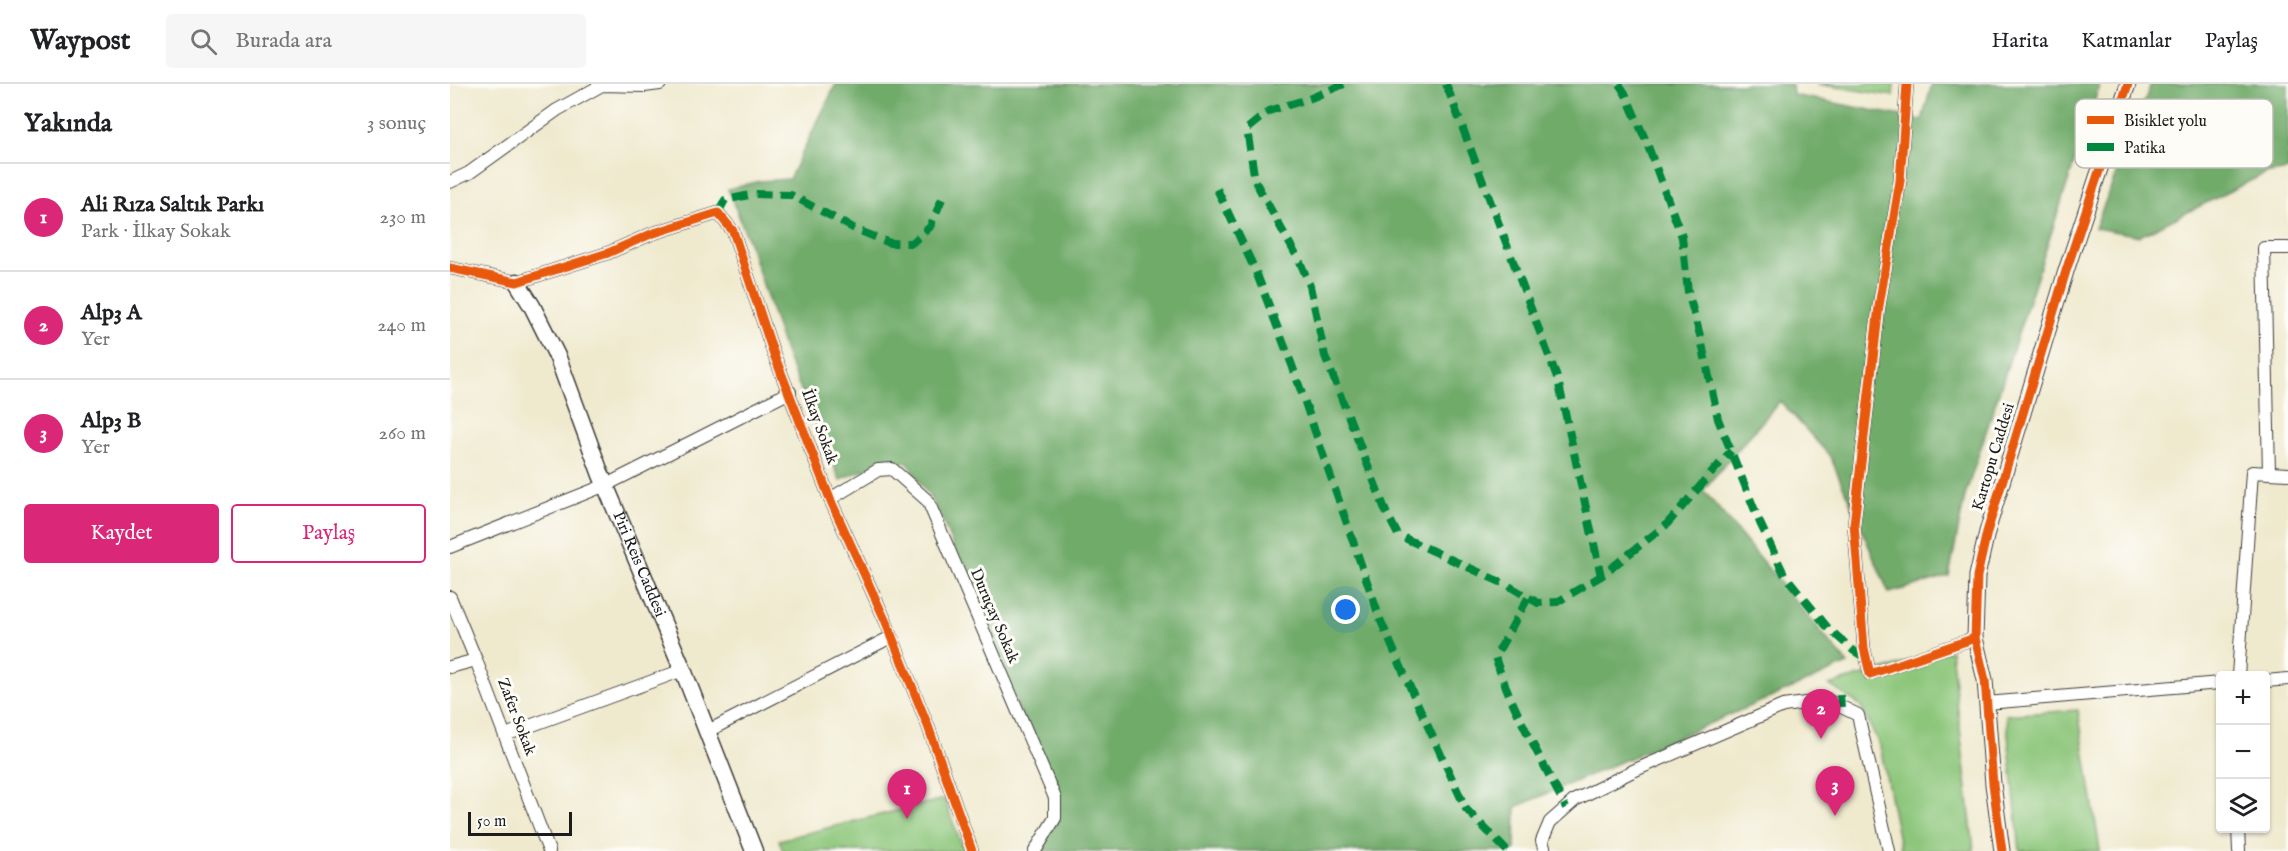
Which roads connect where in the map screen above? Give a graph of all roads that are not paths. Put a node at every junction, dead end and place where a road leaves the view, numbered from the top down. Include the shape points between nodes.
1 (602, 84) edge
2 (660, 84) edge
3 (1907, 84) edge
4 (2128, 84) edge
5 (2123, 99) edge
6 (2100, 168) edge
7 (450, 182) edge
8 (2288, 248) edge
9 (450, 268) edge
10 (517, 282) junction
11 (790, 392) junction
12 (2270, 473) junction
13 (2288, 474) edge
14 (606, 484) junction
15 (830, 499) junction
16 (450, 547) edge
17 (450, 597) edge
18 (891, 637) junction
19 (1975, 638) junction
20 (476, 660) junction
21 (450, 667) edge
22 (683, 670) junction
23 (2238, 671) edge
24 (2288, 679) edge
25 (2270, 681) edge
26 (2216, 683) edge
27 (1987, 703) junction
28 (706, 732) junction
29 (505, 735) junction
30 (2238, 833) edge
31 (549, 851) edge
32 (754, 851) edge
33 (972, 851) edge
34 (1035, 851) edge
35 (1545, 851) edge
36 (1889, 851) edge
37 (2002, 851) edge
38 (2239, 851) edge

1 - 2 street
1 - 7 street via 556,110 469,173
3 - 19 street via 1900,181 1879,306 1854,524 1864,648 1870,674
4 - 5 street, Kartopu Caddesi
6 - 19 street, Kartopu Caddesi via 1987,532 1977,576
8 - 12 street via 2264,249
9 - 10 street
10 - 11 street, İlkay Sokak via 718,213 733,231
10 - 14 main road, Piri Reis Caddesi via 558,358
11 - 14 street
11 - 15 street, İlkay Sokak
12 - 13 street
12 - 23 street via 2252,472
14 - 16 street
14 - 22 main road, Piri Reis Caddesi
15 - 18 street, İlkay Sokak
15 - 34 street, Duruçay Sokak via 878,470 892,469 928,501 1055,798 1055,818
17 - 20 street, Zafer Sokak
18 - 28 street
18 - 33 street, İlkay Sokak via 928,726
19 - 27 street, Kartopu Caddesi
20 - 21 street
20 - 29 street, Zafer Sokak
22 - 28 main road, Piri Reis Caddesi
22 - 29 street
24 - 25 street
26 - 27 street
27 - 37 street, Kartopu Caddesi
28 - 32 main road, Piri Reis Caddesi
29 - 31 street, Zafer Sokak
30 - 38 street
35 - 36 street via 1542,841 1550,822 1575,800 1783,706 1827,700 1858,715

